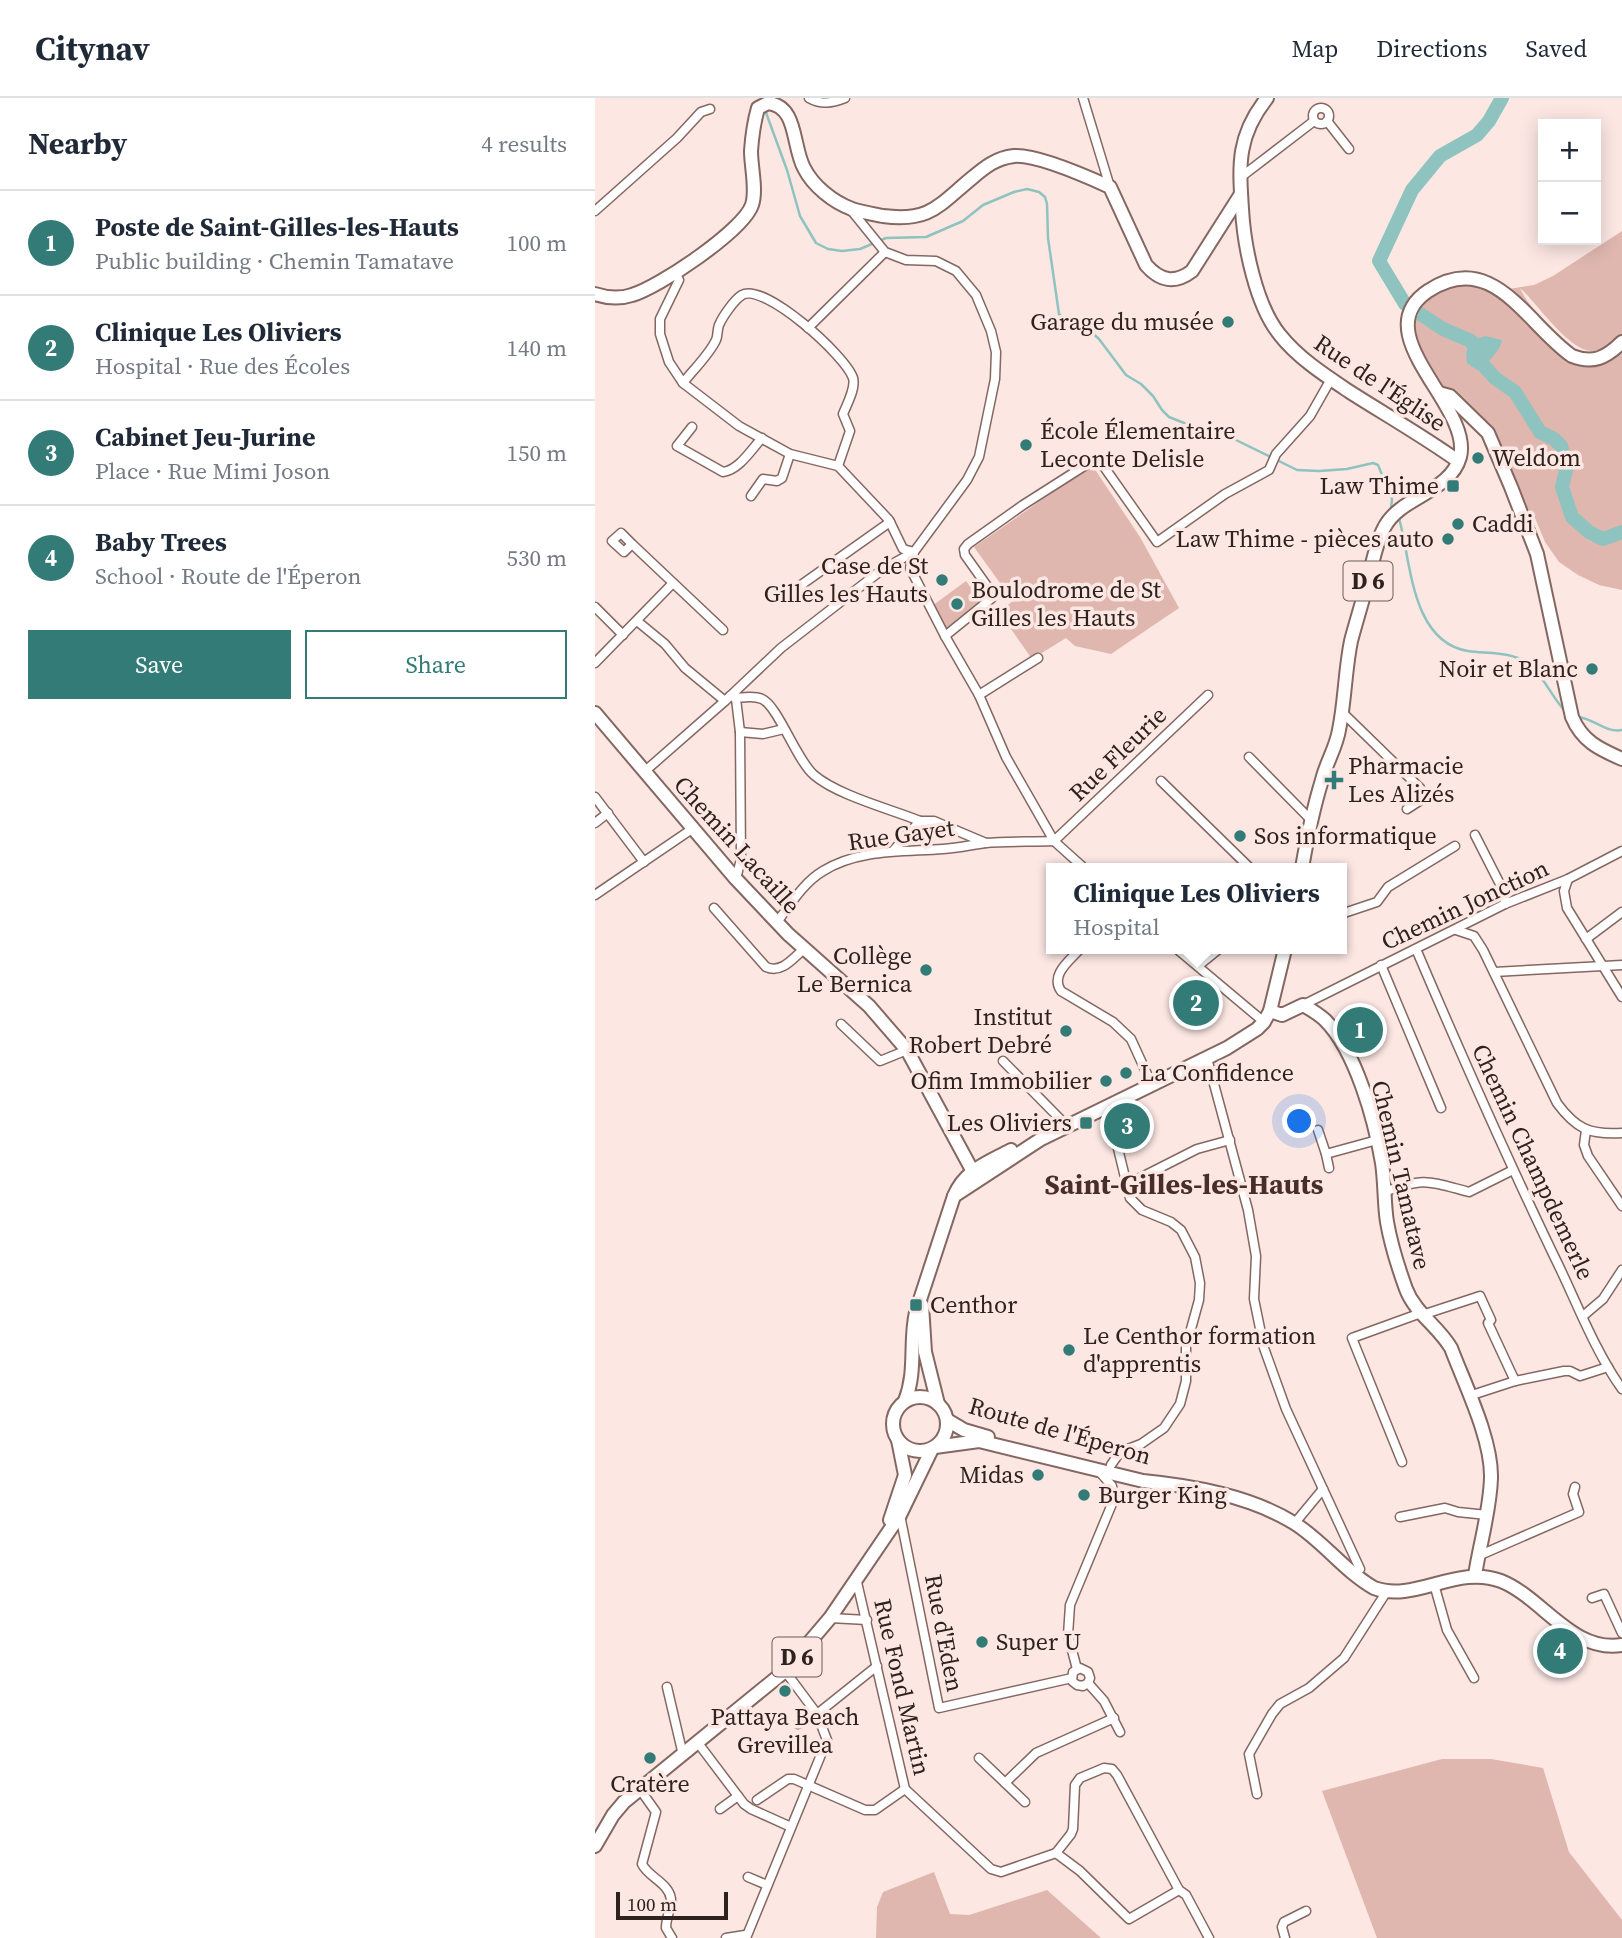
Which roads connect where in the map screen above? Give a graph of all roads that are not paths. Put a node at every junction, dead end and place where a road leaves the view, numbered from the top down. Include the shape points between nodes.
1 (809, 98) edge
2 (845, 98) edge
3 (1083, 98) edge
4 (1266, 98) edge
5 (773, 101) edge
6 (1321, 103) edge
7 (710, 109) dead end
8 (1314, 121) junction
9 (1327, 121) junction
10 (1349, 149) dead end
11 (1241, 177) junction
12 (1110, 187) junction
13 (1241, 194) junction
14 (851, 209) junction
15 (595, 211) edge
16 (880, 245) junction
17 (675, 272) junction
18 (595, 294) edge
19 (808, 328) junction
20 (1622, 342) edge
21 (1331, 379) junction
22 (683, 383) junction
23 (1439, 393) junction
24 (692, 427) dead end
25 (762, 438) junction
26 (790, 454) junction
27 (1458, 461) junction
28 (838, 466) junction
29 (751, 496) dead end
30 (890, 522) junction
31 (632, 544) dead end
32 (913, 552) junction
33 (673, 583) junction
34 (794, 590) dead end
35 (595, 607) edge
36 (636, 621) junction
37 (723, 630) dead end
38 (623, 635) junction
39 (945, 636) junction
40 (1038, 658) dead end
41 (595, 663) edge
42 (979, 695) junction
43 (1208, 695) dead end
44 (731, 699) junction
45 (1342, 712) junction
46 (595, 713) edge
47 (784, 729) junction
48 (740, 732) junction
49 (1249, 757) dead end
50 (1622, 759) edge
51 (644, 772) junction
52 (1161, 781) dead end
53 (595, 797) edge
54 (1407, 809) dead end
55 (608, 813) junction
56 (1311, 820) junction
57 (920, 821) junction
58 (595, 823) edge
59 (692, 829) junction
60 (958, 830) junction
61 (1475, 835) dead end
62 (1054, 841) junction
63 (986, 843) junction
64 (1455, 846) dead end
65 (956, 848) junction
66 (893, 851) junction
67 (1622, 851) edge
68 (643, 862) junction
69 (1078, 863) edge
70 (1245, 863) edge
71 (1302, 863) edge
72 (1568, 878) junction
73 (736, 879) junction
74 (595, 895) edge
75 (1505, 904) junction
76 (715, 908) dead end
77 (1347, 912) edge
78 (1622, 912) edge
79 (777, 922) junction
80 (1455, 930) junction
81 (1585, 939) junction
82 (805, 948) junction
83 (1416, 948) junction
84 (1076, 954) edge
85 (1183, 954) edge
86 (1213, 954) edge
87 (1284, 954) edge
88 (1381, 965) junction
89 (1601, 965) junction
90 (1622, 965) edge
91 (1198, 966) junction
92 (1494, 972) junction
93 (1622, 997) edge
94 (1303, 1005) junction
95 (1267, 1017) junction
96 (841, 1024) dead end
97 (907, 1050) junction
98 (1207, 1058) junction
99 (1003, 1061) dead end
100 (1152, 1085) junction
101 (1108, 1107) junction
102 (1441, 1108) dead end
103 (1067, 1126) junction
104 (1318, 1130) dead end
105 (1586, 1130) junction
106 (1622, 1133) edge
107 (1041, 1139) junction
108 (1230, 1140) junction
109 (1377, 1140) junction
110 (1326, 1154) junction
111 (1329, 1168) dead end
112 (972, 1170) junction
113 (1513, 1171) junction
114 (1126, 1185) junction
115 (1384, 1192) junction
116 (959, 1193) junction
117 (1622, 1206) edge
118 (1622, 1270) edge
119 (921, 1296) junction
120 (1421, 1314) junction
121 (1583, 1316) junction
122 (1608, 1367) junction
123 (1514, 1381) junction
124 (1622, 1389) edge
125 (1469, 1395) junction
126 (905, 1401) junction
127 (938, 1404) junction
128 (947, 1420) junction
129 (898, 1440) junction
130 (934, 1448) junction
131 (1402, 1462) dead end
132 (1079, 1464) junction
133 (1111, 1465) junction
134 (1096, 1468) junction
135 (1161, 1482) junction
136 (1574, 1487) dead end
137 (1323, 1489) junction
138 (899, 1515) junction
139 (1487, 1515) junction
140 (1400, 1517) dead end
141 (1294, 1524) junction
142 (884, 1535) junction
143 (1478, 1556) junction
144 (1360, 1569) dead end
145 (1475, 1575) junction
146 (856, 1578) junction
147 (1434, 1584) junction
148 (1387, 1591) junction
149 (1592, 1598) dead end
150 (829, 1618) junction
151 (867, 1620) junction
152 (1622, 1633) edge
153 (1622, 1645) edge
154 (877, 1666) junction
155 (1077, 1669) junction
156 (785, 1671) junction
157 (1072, 1678) junction
158 (1474, 1678) dead end
159 (1088, 1683) junction
160 (667, 1688) dead end
161 (817, 1714) junction
162 (1114, 1718) junction
163 (798, 1724) dead end
164 (1120, 1732) dead end
165 (698, 1743) junction
166 (683, 1755) junction
167 (979, 1758) dead end
168 (1005, 1783) junction
169 (809, 1786) junction
170 (639, 1788) junction
171 (905, 1789) junction
172 (1257, 1794) dead end
173 (738, 1796) junction
174 (757, 1800) dead end
175 (1025, 1802) dead end
176 (720, 1809) dead end
177 (791, 1827) junction
178 (595, 1846) edge
179 (1056, 1853) junction
180 (748, 1877) dead end
181 (767, 1885) junction
182 (1179, 1890) junction
183 (1306, 1911) dead end
184 (745, 1937) edge
185 (672, 1938) edge
186 (726, 1938) edge
187 (1209, 1938) edge
188 (1285, 1938) edge

1 - 2 street via 831,103
3 - 12 street
4 - 11 main road, Rue de l'Église via 1241,150
5 - 14 main road via 788,114 798,154 815,185
5 - 17 main road via 758,108 755,118 750,211 725,236
6 - 8 street
6 - 9 street
7 - 15 street via 701,112
8 - 9 street
8 - 11 street
9 - 10 street
11 - 13 main road, Rue de l'Église
12 - 13 main road via 1146,265 1168,281 1192,271
12 - 14 main road via 1052,164 1016,156 994,161 939,205 914,218
13 - 21 main road, Rue de l'Église via 1245,250 1272,323 1291,346
14 - 16 street
16 - 19 street
16 - 32 street via 906,260 936,261 955,271 976,295 996,352 992,401 979,457
17 - 18 main road via 636,294 616,298
17 - 22 street via 678,279 660,319 660,334 669,362
19 - 22 street via 755,292 741,295 719,325 717,340
19 - 28 street via 835,352 854,381 843,414 850,431
20 - 23 main road via 1595,360 1571,356 1502,290 1477,278 1453,280 1428,291 1414,305 1409,319 1416,357
21 - 27 main road, Rue de l'Église
21 - 39 street via 1269,470 1225,494 1157,542 1096,461 1023,505 964,549 992,598
22 - 25 street
23 - 27 main road via 1461,438
23 - 50 main road via 1450,396 1488,433 1511,487 1537,554 1578,731 1587,741
24 - 25 street via 677,446 723,472 730,471
25 - 26 street
26 - 28 street
26 - 29 street via 782,478 763,479
27 - 45 main road, D 6 via 1443,481 1383,529 1351,642
28 - 30 street
30 - 32 street via 903,549
30 - 34 street
31 - 33 street
32 - 39 street via 910,568
32 - 44 street via 883,569 781,648
33 - 36 street
33 - 37 street
35 - 38 street
36 - 38 street
36 - 44 street via 685,668
38 - 41 street
39 - 42 street
40 - 42 street
42 - 62 street via 1006,757
43 - 62 street, Rue Fleurie
44 - 47 street via 751,696 766,701
44 - 48 street
44 - 51 street
45 - 54 street via 1420,788 1421,800
45 - 56 main road, D 6
46 - 51 main road, Chemin Lacaille
47 - 48 street via 763,734
47 - 57 street via 813,774 831,787
48 - 73 street via 741,859
49 - 56 street
51 - 59 main road, Chemin Lacaille
52 - 70 street
53 - 55 street
55 - 58 street
55 - 68 street
56 - 71 main road, D 6
57 - 60 street
57 - 66 street
59 - 68 street
59 - 73 main road, Chemin Lacaille
60 - 63 street
60 - 65 street
61 - 75 street via 1504,892
62 - 63 street, Rue Gayet
62 - 69 street
63 - 65 street, Rue Gayet
64 - 77 street via 1383,890 1377,902
65 - 66 street, Rue Gayet
66 - 79 street, Rue Gayet via 824,870 804,886
67 - 72 street, Chemin Jonction
68 - 74 street
72 - 75 street, Chemin Jonction
72 - 81 street via 1564,891 1567,908
73 - 79 main road, Chemin Lacaille
75 - 80 street, Chemin Jonction
76 - 82 street via 766,967 781,969
78 - 81 street
79 - 82 main road, Chemin Lacaille
80 - 83 street, Chemin Jonction
80 - 92 street via 1474,936
81 - 89 street
82 - 97 main road, Chemin Lacaille via 869,1006
83 - 88 street, Chemin Jonction
83 - 113 street, Chemin Champdemerle
84 - 100 street via 1057,979 1058,986 1131,1039
85 - 91 street
86 - 91 street
87 - 95 main road
88 - 94 street, Chemin Jonction
88 - 102 street
89 - 90 street
89 - 92 street
89 - 93 street
91 - 95 street via 1247,1007
92 - 105 street via 1557,1103
94 - 95 main road
94 - 109 main road, Chemin Tamatave via 1335,1031
95 - 98 main road via 1248,1035
96 - 97 street via 880,1061
97 - 112 main road, Chemin Lacaille
98 - 100 main road
98 - 108 street
99 - 103 street
100 - 101 main road
101 - 103 main road
101 - 114 street
103 - 107 main road
104 - 110 street
105 - 106 street
105 - 117 street via 1588,1156
107 - 112 main road
107 - 116 main road
108 - 114 street via 1197,1149
108 - 137 street via 1256,1256 1254,1298 1264,1348
109 - 110 street
109 - 115 main road, Chemin Tamatave
110 - 111 street
112 - 116 main road via 962,1180
113 - 115 street via 1469,1192 1423,1181
113 - 121 street, Chemin Champdemerle
114 - 133 street via 1137,1207 1181,1230 1195,1257 1200,1283 1180,1404 1164,1428 1120,1452
115 - 120 main road, Chemin Tamatave via 1395,1256 1410,1300
116 - 119 main road
118 - 121 street via 1603,1299
119 - 126 main road via 913,1330 912,1379
119 - 127 main road via 925,1352
120 - 123 street via 1480,1296
120 - 125 main road, Chemin Tamatave via 1451,1348
120 - 131 street via 1352,1338
121 - 122 street, Chemin Champdemerle
122 - 123 street via 1587,1375 1563,1371
122 - 124 street, Chemin Champdemerle
123 - 125 street
125 - 139 main road, Chemin Tamatave via 1490,1461
126 - 127 main road via 922,1397
126 - 129 main road via 893,1419
127 - 128 main road
128 - 130 main road via 945,1436
128 - 133 main road, Route de l'Éperon via 975,1434
129 - 130 main road via 914,1451
129 - 142 main road, D 6 via 905,1475
130 - 132 main road, Route de l'Éperon via 979,1441
130 - 138 main road, D 6
132 - 133 main road
132 - 134 main road, Route de l'Éperon
133 - 135 main road, Route de l'Éperon
134 - 135 main road, Route de l'Éperon
134 - 155 street via 1112,1486 1114,1499 1070,1605 1068,1635
135 - 141 main road, Route de l'Éperon via 1256,1505
136 - 143 street via 1579,1512
137 - 141 street
137 - 144 street
138 - 142 main road, D 6
138 - 157 street, Rue d'Eden via 939,1708
139 - 140 street via 1445,1508
139 - 143 main road, Chemin Tamatave
141 - 148 main road, Route de l'Éperon via 1367,1585
142 - 146 main road, D 6
143 - 145 main road, Chemin Tamatave
145 - 147 main road
145 - 153 main road via 1515,1589 1582,1638 1604,1646
146 - 150 main road, D 6
146 - 151 street, Rue Fond Martin
147 - 148 main road
147 - 158 street via 1447,1630
148 - 172 street via 1343,1658 1272,1714 1249,1754
149 - 152 street via 1604,1594
150 - 151 street
150 - 156 main road, D 6
151 - 154 street, Rue Fond Martin
154 - 161 street
154 - 171 street, Rue Fond Martin
155 - 157 street
155 - 159 street via 1088,1672
156 - 161 street
156 - 165 main road, D 6
157 - 159 street via 1080,1686
159 - 162 street
160 - 166 street
161 - 163 street
161 - 169 street via 827,1740
162 - 164 street
162 - 168 street via 1037,1753
165 - 166 main road, D 6
165 - 173 street
166 - 170 main road, D 6
167 - 168 street
168 - 175 street
169 - 171 street via 865,1810 875,1810
169 - 174 street via 788,1779
169 - 177 street
170 - 178 main road, D 6 via 613,1815
170 - 185 street via 656,1812 642,1864 668,1891 671,1903 666,1928
171 - 179 street, Rue Fond Martin via 991,1869 1001,1872
173 - 176 street
173 - 177 street via 751,1809
177 - 181 street
179 - 182 street via 1129,1919
179 - 182 street via 1073,1829 1075,1785 1080,1778 1112,1769
180 - 181 street
181 - 184 street
182 - 187 street
183 - 188 street via 1284,1922
184 - 186 street

